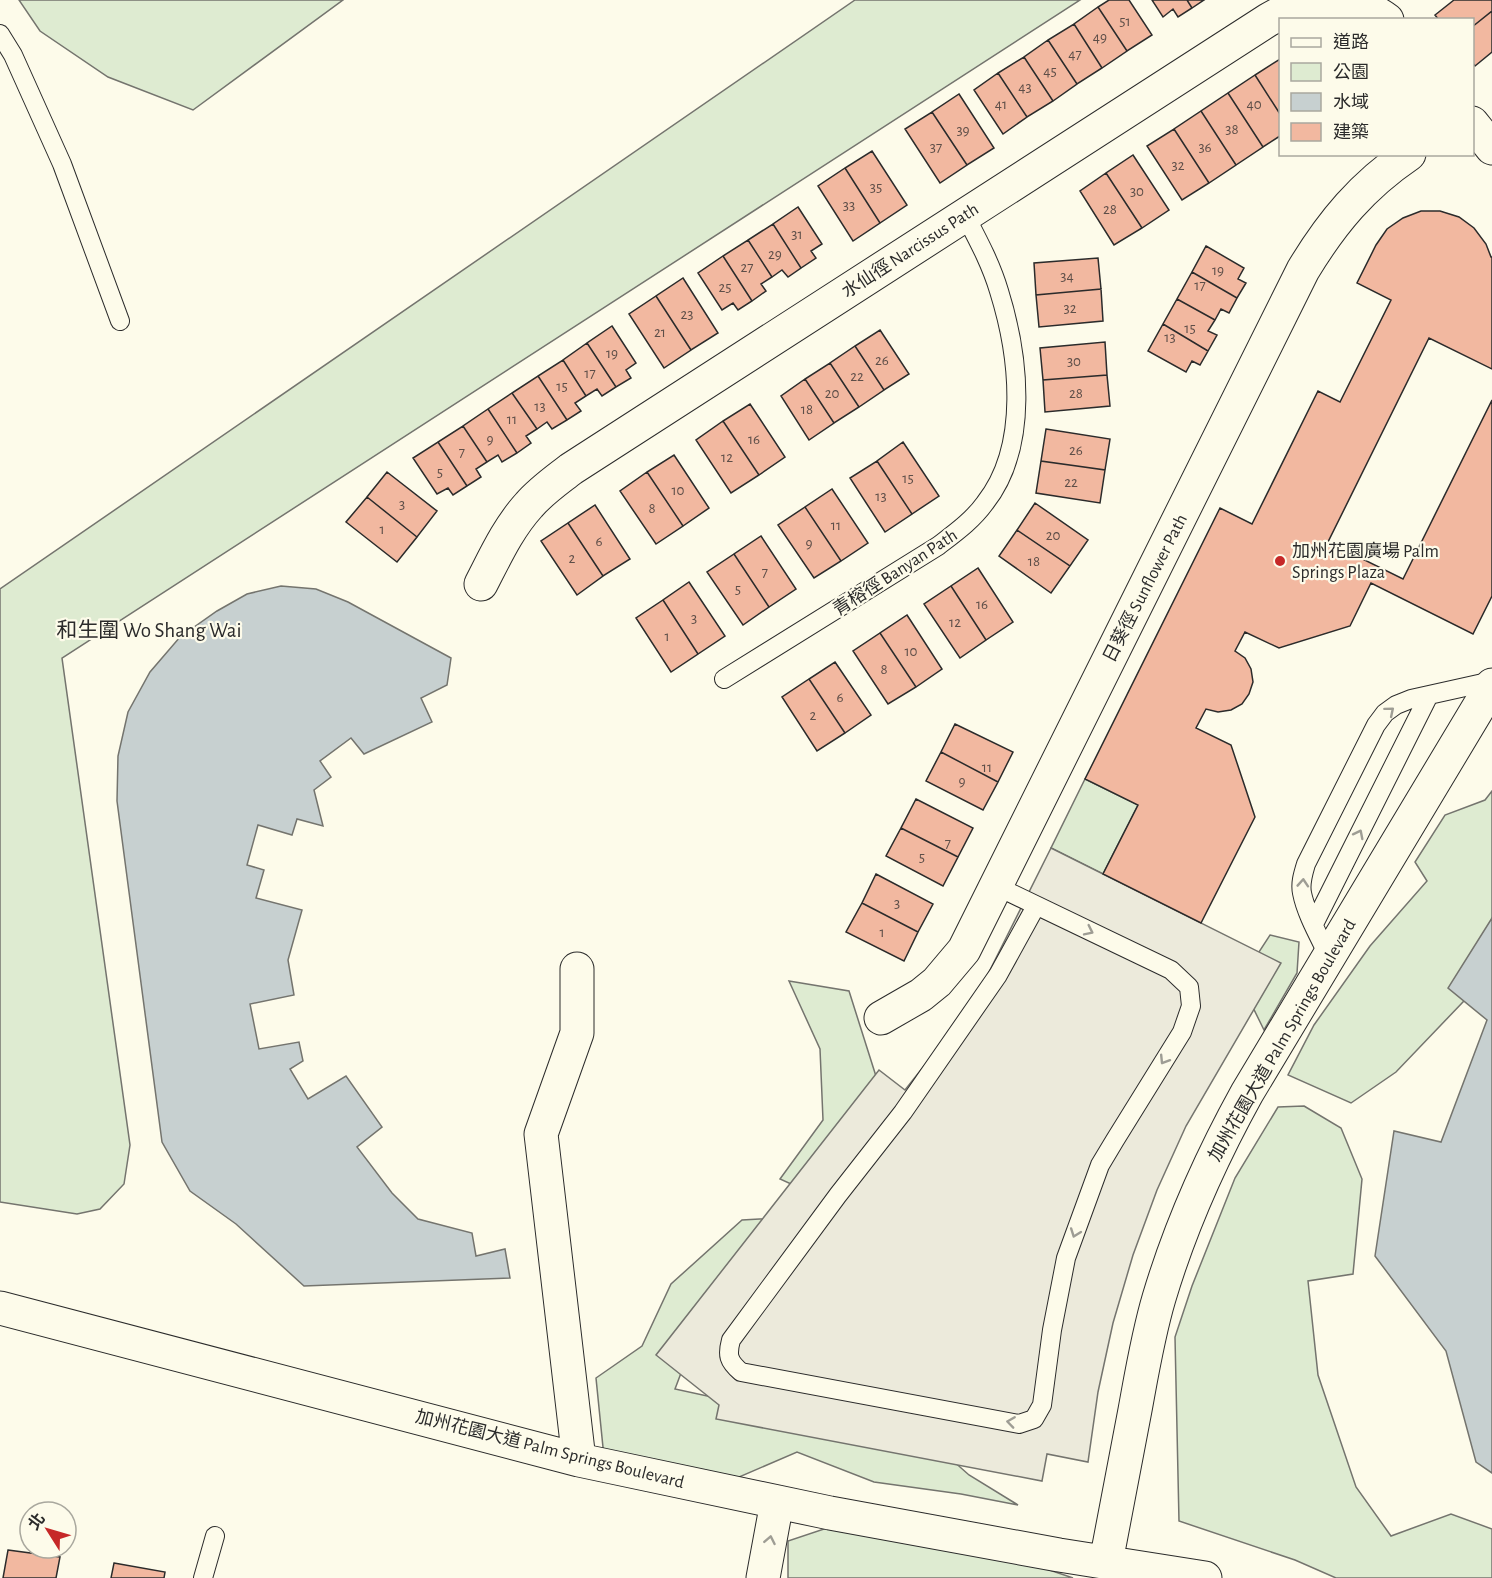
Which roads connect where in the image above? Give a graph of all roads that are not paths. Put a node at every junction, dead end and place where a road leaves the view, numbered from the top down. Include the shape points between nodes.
1 (1385, 18) edge
2 (0, 34) edge
3 (1474, 124) edge
4 (1492, 148) edge
5 (1406, 156) edge
6 (965, 215) junction
7 (120, 321) dead end
8 (481, 584) dead end
9 (724, 679) dead end
10 (1492, 683) edge
11 (1429, 695) junction
12 (996, 886) junction
13 (1036, 906) junction
14 (1314, 924) junction
15 (1329, 957) junction
16 (577, 969) dead end
17 (881, 1018) dead end
18 (0, 1308) edge
19 (579, 1460) junction
20 (777, 1502) junction
21 (215, 1536) dead end
22 (1106, 1562) junction
23 (203, 1578) edge
24 (763, 1578) edge
25 (1205, 1578) edge

1 - 6 street, 水仙徑 Narcissus Path via 1359,5 1336,1 1312,2 1289,9
2 - 7 lane via 62,164
3 - 4 street
5 - 12 street, 日葵徑 Sunflower Path via 1348,206 1304,270
6 - 8 street, 水仙徑 Narcissus Path via 571,469 529,505 512,527
6 - 9 lane, 青榕徑 Banyan Path via 999,289 1011,339 1016,410 1013,442 1003,474 964,527
10 - 11 lane
10 - 15 street, 加州花園大道 Palm Springs Boulevard
14 -> 11 lane
14 -> 11 lane via 1302,892 1302,878 1326,824 1385,713 1396,705
12 - 13 lane
12 - 17 street, 日葵徑 Sunflower Path via 964,950 951,966 921,995
13 -> 13 lane via 1171,970 1189,987 1191,1006 1182,1032 1100,1165 1066,1258 1042,1405 1034,1419 1019,1424 741,1372 732,1364 728,1352 731,1340 916,1094 998,975
14 - 15 lane
15 - 22 street, 加州花園大道 Palm Springs Boulevard via 1220,1143 1176,1246 1146,1354
16 - 19 street via 577,1033 541,1134
18 - 19 street, 加州花園大道 Palm Springs Boulevard
19 - 20 street, 加州花園大道 Palm Springs Boulevard
20 - 22 street, 加州花園大道 Palm Springs Boulevard
24 -> 20 street
21 - 23 lane
22 - 25 street, 加州花園大道 Palm Springs Boulevard

